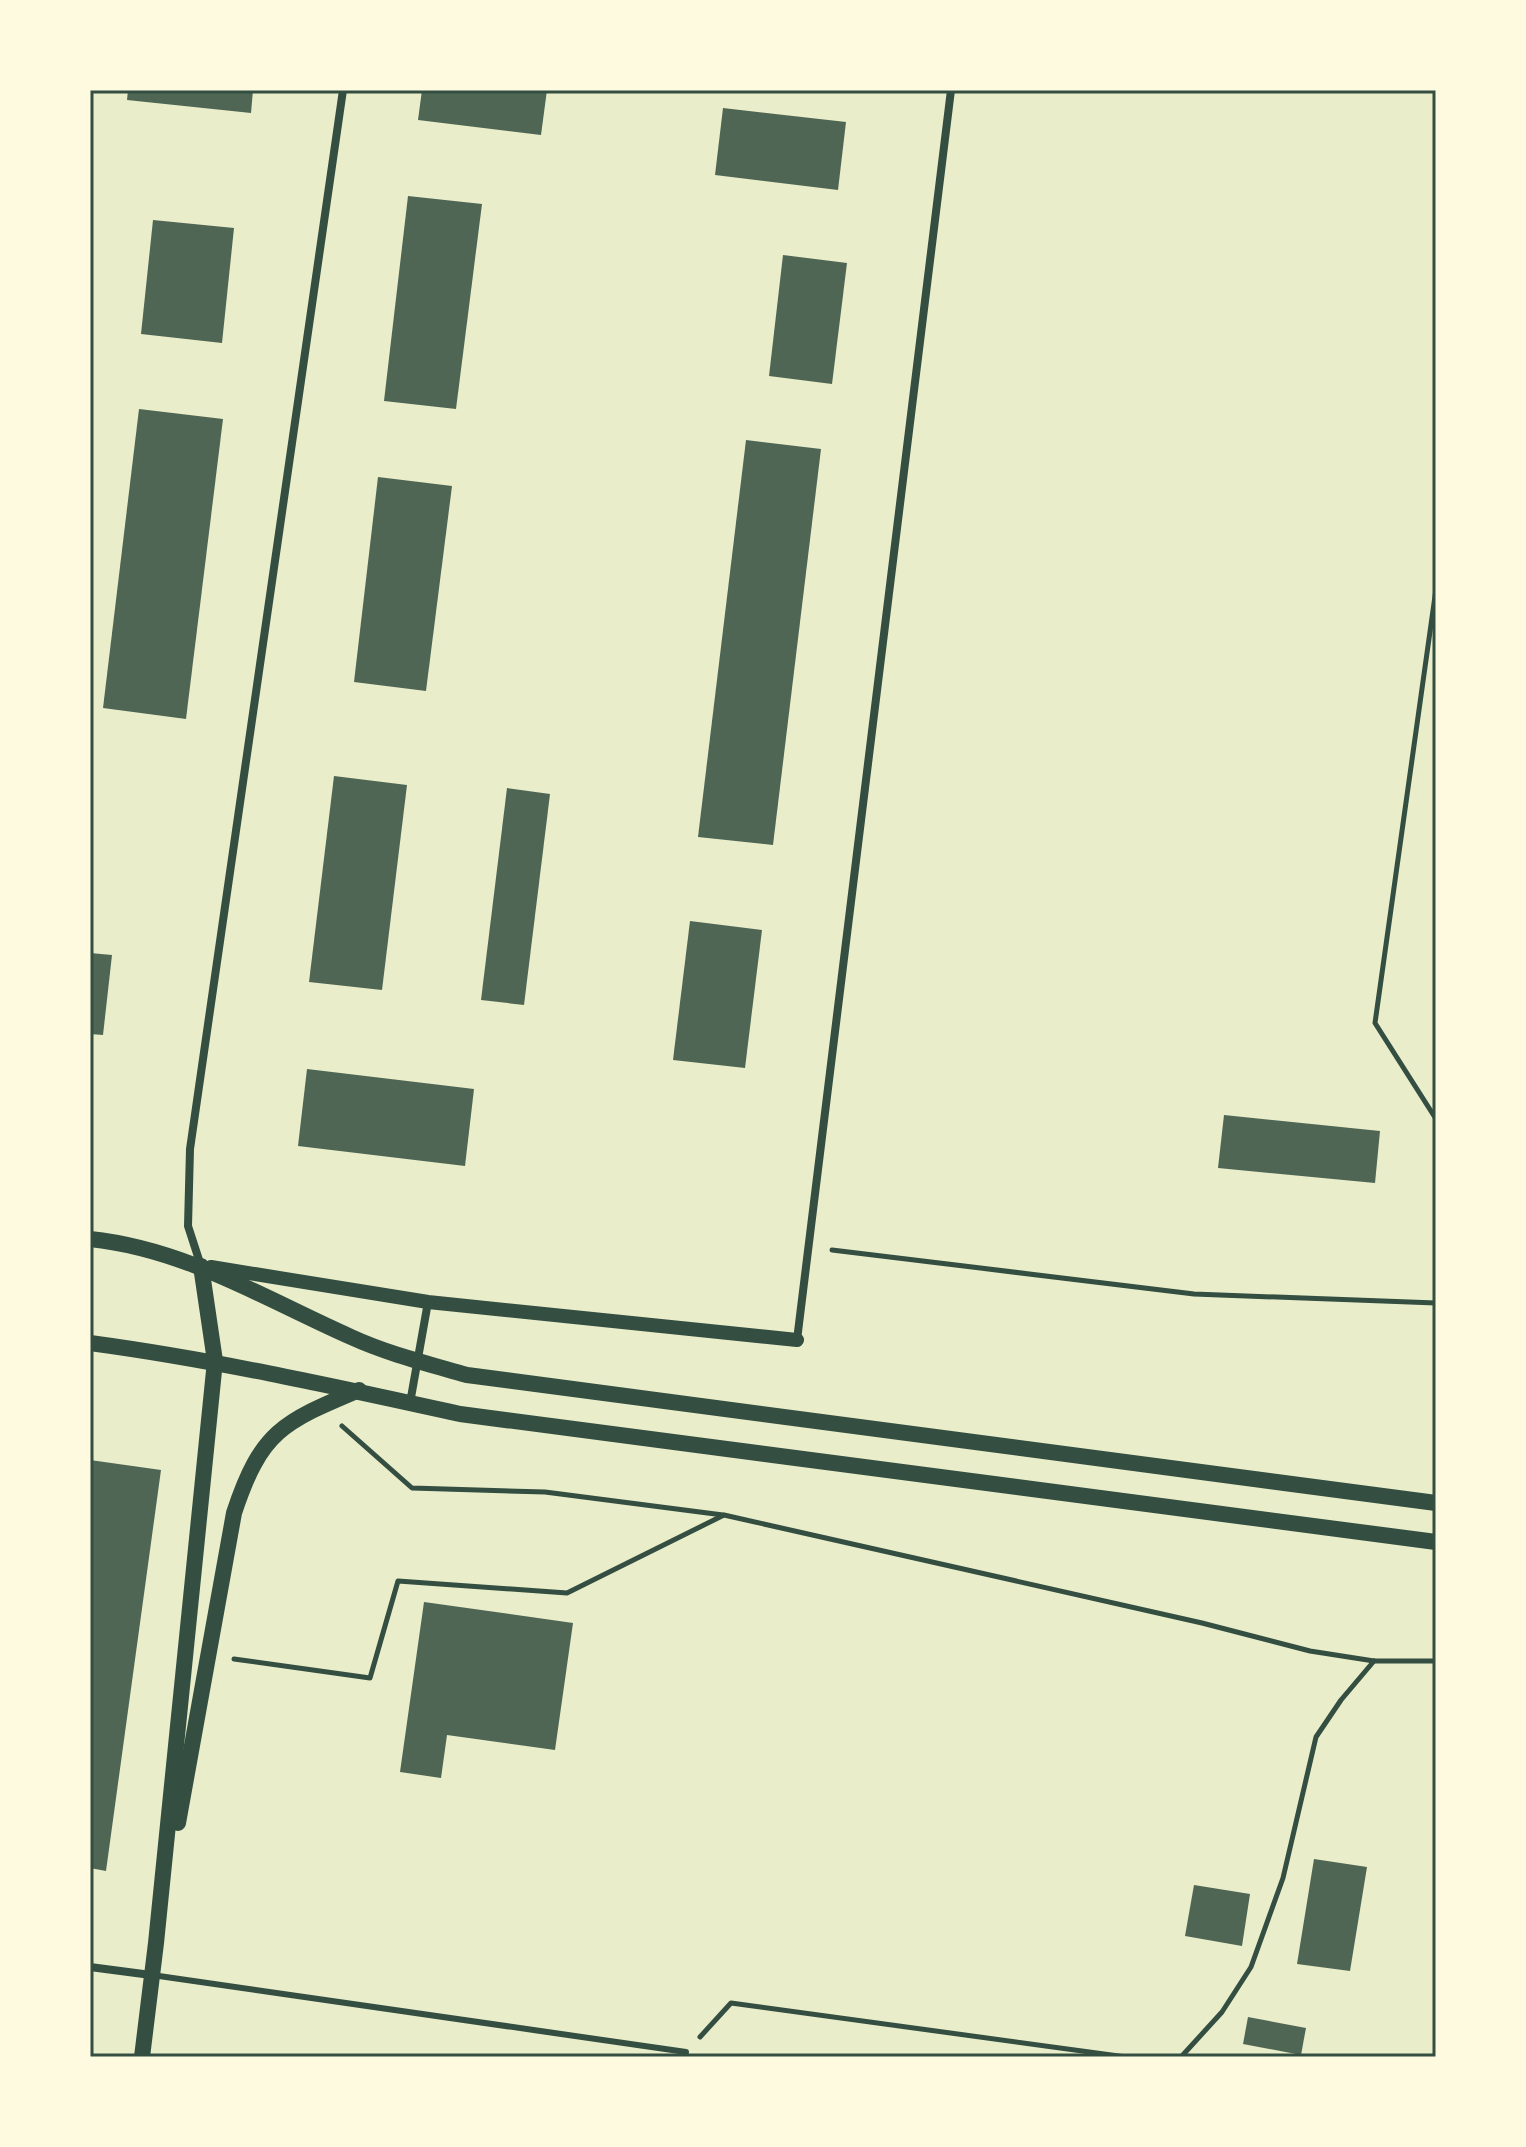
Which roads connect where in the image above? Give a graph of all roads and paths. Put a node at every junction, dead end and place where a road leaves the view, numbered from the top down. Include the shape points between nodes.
1 (343, 90) edge
2 (951, 90) edge
3 (1436, 589) edge
4 (1436, 1119) edge
5 (90, 1239) edge
6 (809, 1247) junction
7 (201, 1266) junction
8 (428, 1302) junction
9 (1436, 1303) edge
10 (797, 1340) joint
11 (90, 1343) edge
12 (417, 1359) junction
13 (215, 1361) junction
14 (360, 1390) junction
15 (410, 1403) junction
16 (320, 1407) junction
17 (1436, 1503) edge
18 (724, 1515) junction
19 (1436, 1542) edge
20 (208, 1655) junction
21 (1374, 1661) junction
22 (1436, 1661) edge
23 (156, 1943) junction
24 (90, 1967) edge
25 (151, 1975) junction
26 (686, 2054) edge
27 (142, 2057) edge
28 (1126, 2057) edge
29 (1181, 2057) edge

1 - 7 street via 190,1149 188,1226
2 - 6 street
3 - 4 path via 1375,1023
5 - 7 main road
6 - 9 path via 1194,1294
6 - 10 street
7 - 8 street
7 - 12 main road via 354,1339
7 - 13 main road
8 - 10 street
8 - 12 street
11 - 13 main road
12 - 15 street
12 - 17 main road via 467,1375
13 - 14 main road
13 - 23 main road
14 - 15 main road
14 - 16 main road
15 - 19 main road via 460,1414
16 - 18 path via 412,1488 545,1492
16 - 20 main road via 280,1428 245,1478
18 - 20 path via 567,1593 398,1581 370,1678
18 - 21 path via 1310,1651
20 - 23 main road
21 - 22 path
21 - 29 path via 1316,1737 1283,1878 1251,1967 1222,2012
23 - 25 main road
24 - 25 street
25 - 26 lane
25 - 27 main road
26 - 28 path via 731,2003

